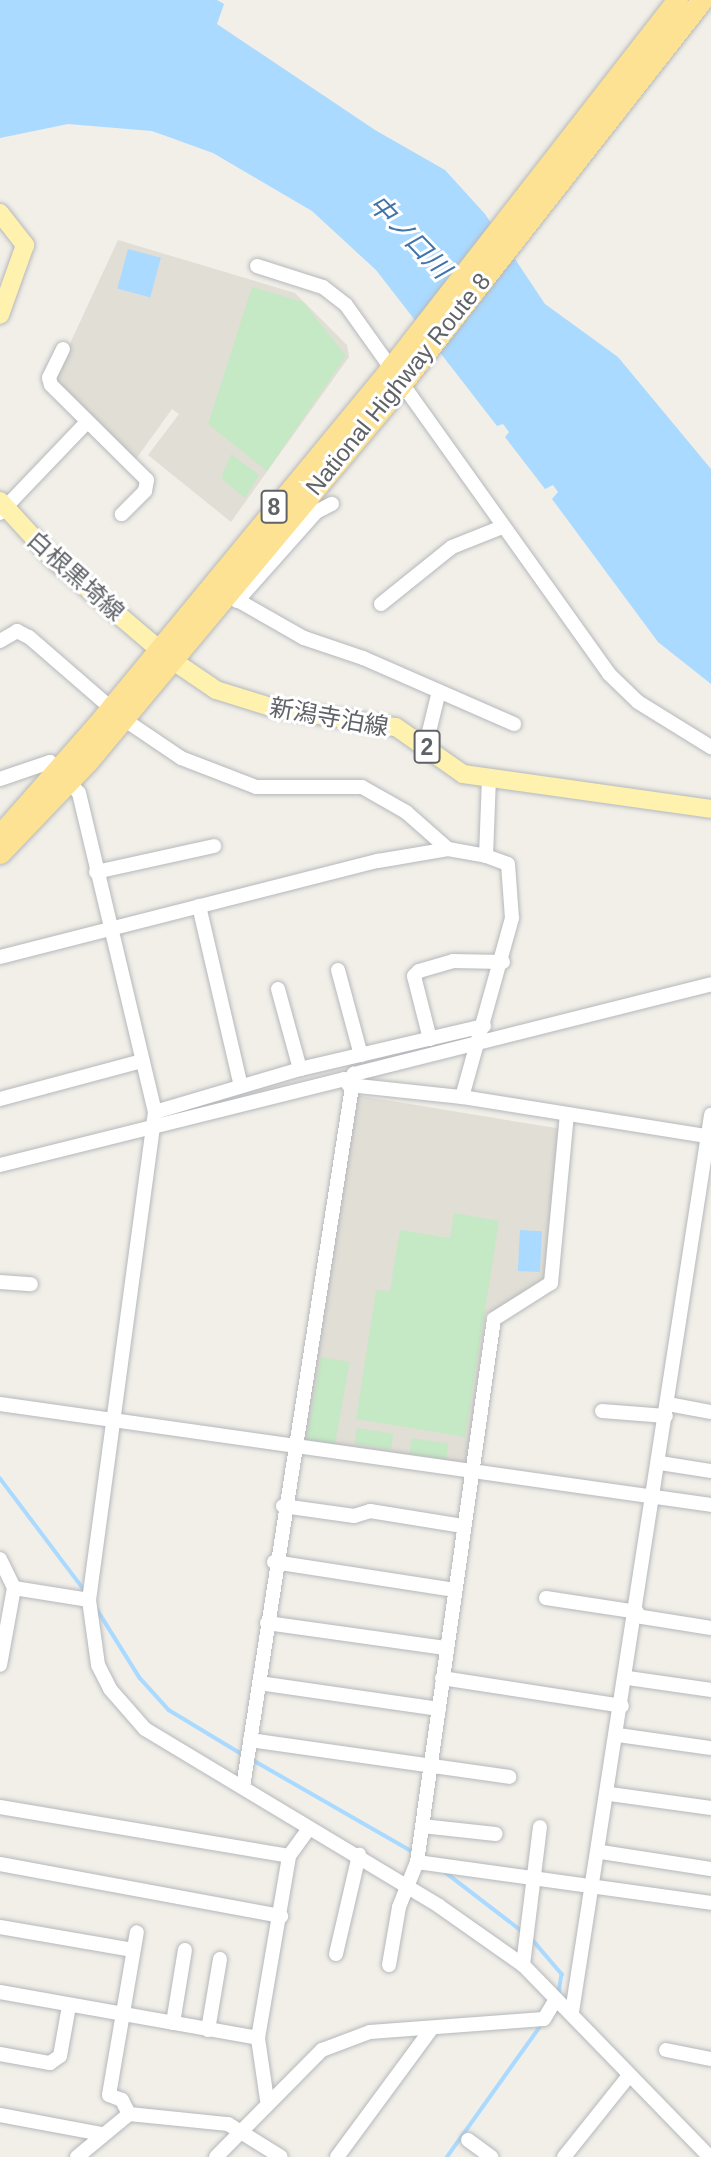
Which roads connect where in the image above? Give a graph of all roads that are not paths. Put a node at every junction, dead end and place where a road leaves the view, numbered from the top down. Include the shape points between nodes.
1 (677, 0) edge
2 (702, 0) edge
3 (548, 184) junction
4 (0, 214) edge
5 (257, 266) dead end
6 (0, 315) edge
7 (63, 349) dead end
8 (402, 368) junction
9 (86, 423) junction
10 (332, 504) dead end
11 (2, 508) edge
12 (121, 514) dead end
13 (502, 527) junction
14 (231, 597) junction
15 (381, 604) dead end
16 (0, 641) edge
17 (163, 653) junction
18 (439, 691) junction
19 (117, 713) junction
20 (514, 724) dead end
21 (421, 741) junction
22 (711, 747) edge
23 (65, 775) junction
24 (489, 778) junction
25 (0, 779) edge
26 (711, 809) edge
27 (0, 835) edge
28 (214, 846) dead end
29 (448, 849) junction
30 (0, 853) edge
31 (486, 856) junction
32 (96, 872) junction
33 (199, 906) junction
34 (110, 929) junction
35 (0, 957) edge
36 (503, 962) junction
37 (338, 970) dead end
38 (711, 984) edge
39 (278, 989) dead end
40 (484, 1027) junction
41 (430, 1039) junction
42 (478, 1044) junction
43 (361, 1055) junction
44 (142, 1061) junction
45 (300, 1069) junction
46 (349, 1085) junction
47 (241, 1086) junction
48 (462, 1097) junction
49 (0, 1099) edge
50 (567, 1115) junction
51 (711, 1115) edge
52 (154, 1119) junction
53 (709, 1137) edge
54 (0, 1165) edge
55 (0, 1282) edge
56 (31, 1284) dead end
57 (0, 1404) edge
58 (667, 1410) junction
59 (602, 1411) dead end
60 (711, 1412) edge
61 (117, 1422) junction
62 (293, 1444) junction
63 (660, 1463) junction
64 (472, 1470) junction
65 (711, 1471) edge
66 (656, 1496) junction
67 (711, 1504) edge
68 (283, 1506) junction
69 (463, 1526) junction
70 (0, 1559) edge
71 (274, 1562) junction
72 (14, 1588) junction
73 (455, 1590) junction
74 (91, 1593) junction
75 (546, 1598) dead end
76 (637, 1614) junction
77 (267, 1623) junction
78 (711, 1628) edge
79 (445, 1648) junction
80 (0, 1665) edge
81 (442, 1678) junction
82 (628, 1678) junction
83 (259, 1683) junction
84 (711, 1690) edge
85 (622, 1706) junction
86 (439, 1709) junction
87 (618, 1735) junction
88 (250, 1740) junction
89 (711, 1748) edge
90 (430, 1770) junction
91 (509, 1777) dead end
92 (243, 1787) junction
93 (610, 1794) junction
94 (0, 1807) edge
95 (711, 1808) edge
96 (422, 1826) junction
97 (540, 1827) dead end
98 (309, 1828) junction
99 (496, 1834) dead end
100 (601, 1852) junction
101 (289, 1856) junction
102 (359, 1856) junction
103 (417, 1862) junction
104 (0, 1864) edge
105 (711, 1869) edge
106 (533, 1876) junction
107 (595, 1886) junction
108 (409, 1889) junction
109 (711, 1903) edge
110 (281, 1916) junction
111 (0, 1927) edge
112 (137, 1932) dead end
113 (132, 1950) junction
114 (185, 1950) dead end
115 (336, 1954) dead end
116 (220, 1959) dead end
117 (389, 1965) dead end
118 (523, 1965) junction
119 (0, 1992) edge
120 (555, 2001) junction
121 (69, 2006) junction
122 (572, 2012) junction
123 (124, 2014) junction
124 (173, 2023) junction
125 (432, 2028) junction
126 (208, 2030) junction
127 (258, 2038) junction
128 (666, 2050) dead end
129 (0, 2054) edge
130 (711, 2059) edge
131 (627, 2078) junction
132 (267, 2100) junction
133 (129, 2114) junction
134 (0, 2115) edge
135 (246, 2132) junction
136 (102, 2134) junction
137 (468, 2140) dead end
138 (705, 2154) edge
139 (77, 2157) edge
140 (216, 2157) edge
141 (281, 2157) edge
142 (337, 2157) edge
143 (491, 2157) edge
144 (564, 2157) edge

1 - 3 highway, National Highway Route 8 / 8
2 - 3 highway, National Highway Route 8 / 8
3 - 8 highway, National Highway Route 8 / 8
4 - 6 main road via 25,245
5 - 8 street via 310,282 336,296
7 - 9 street via 49,378 51,386
8 - 13 street
8 - 14 highway, National Highway Route 8 / 8
8 - 17 highway, National Highway Route 8 / 8
9 - 11 street
9 - 12 street via 147,480 145,491
10 - 14 street via 316,512
11 - 17 main road, 白根黒埼線
13 - 15 street via 453,547
13 - 22 street via 609,674 638,702
14 - 17 highway, National Highway Route 8 / 8
14 - 18 street via 304,638
16 - 19 street via 18,631 29,637
17 - 19 highway, National Highway Route 8 / 8
17 - 21 main road, 新潟寺泊線 / 2 via 216,690 248,702 372,719
18 - 20 street
18 - 21 street via 428,736
19 - 23 highway, National Highway Route 8 / 8
19 - 29 street via 181,758 238,782 256,787 362,787 406,812
21 - 24 main road, 新潟寺泊線 / 2 via 463,774
23 - 25 street via 50,762
23 - 27 highway, National Highway Route 8 / 8
23 - 30 highway, National Highway Route 8 / 8
23 - 32 street via 79,793
24 - 26 main road, 新潟寺泊線 / 2
24 - 31 street
28 - 32 street
29 - 31 street
29 - 33 street
31 - 36 street via 508,864 512,918
32 - 34 street
33 - 34 street
33 - 47 street
34 - 35 street
34 - 44 street
36 - 40 street
36 - 41 street via 453,961 418,971 414,976
37 - 43 street
38 - 42 street
39 - 45 street
40 - 41 street
40 - 42 street
41 - 43 street
42 - 46 street via 354,1074
42 - 48 street
43 - 45 street
44 - 49 street
44 - 52 street
45 - 47 street
46 - 48 street
46 - 52 street via 344,1079
46 - 62 street
47 - 52 street
48 - 50 street
50 - 53 street
50 - 64 street via 551,1283 494,1318
51 - 53 street
52 - 54 street
52 - 61 street
53 - 58 street
55 - 56 street
57 - 61 street
58 - 59 street
58 - 60 street
58 - 63 street
61 - 62 street
61 - 74 street
62 - 64 street
62 - 68 street
63 - 65 street
63 - 66 street
64 - 66 street
64 - 69 street
66 - 67 street
66 - 76 street
68 - 69 street via 354,1516 370,1511
68 - 71 street
69 - 73 street
70 - 72 street
71 - 73 street
71 - 77 street
72 - 74 street
72 - 80 street
73 - 79 street
74 - 92 street via 99,1665 118,1699 145,1729
75 - 76 street
76 - 78 street
76 - 82 street
77 - 79 street
77 - 83 street
79 - 81 street
81 - 85 street
81 - 86 street
82 - 84 street
82 - 85 street
83 - 86 street
83 - 88 street
85 - 87 street
86 - 90 street
87 - 89 street
87 - 93 street
88 - 90 street
88 - 92 street
90 - 91 street
90 - 96 street
92 - 98 street
93 - 95 street
93 - 100 street
94 - 101 street
96 - 99 street
96 - 103 street
97 - 106 street
98 - 101 street
98 - 102 street
100 - 105 street
100 - 107 street
101 - 110 street
102 - 108 street
102 - 115 street
103 - 106 street
103 - 108 street
104 - 110 street
106 - 107 street
106 - 118 street
107 - 109 street
107 - 122 street
108 - 117 street via 399,1907
108 - 118 street
110 - 127 street
111 - 113 street
112 - 113 street
113 - 123 street
114 - 124 street
116 - 126 street
118 - 120 street
119 - 121 street
120 - 122 street
120 - 125 street via 544,2019
121 - 123 street
121 - 129 street via 60,2056 50,2063
122 - 131 street
123 - 124 street
123 - 133 street via 109,2095 122,2099
124 - 126 street
125 - 132 street via 370,2032 322,2050
125 - 142 street
126 - 127 street
127 - 132 street
128 - 130 street
131 - 138 street
131 - 144 street
132 - 135 street
133 - 135 street via 228,2124
133 - 136 street
134 - 136 street
135 - 140 street
135 - 141 street
136 - 139 street
137 - 143 street

